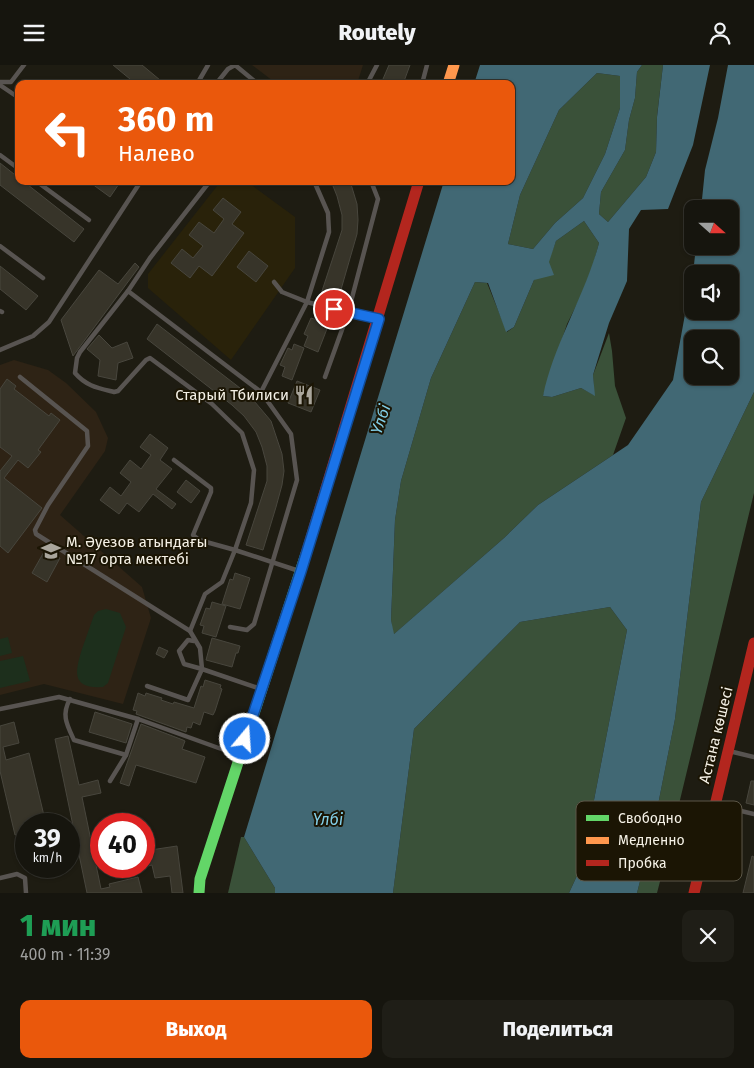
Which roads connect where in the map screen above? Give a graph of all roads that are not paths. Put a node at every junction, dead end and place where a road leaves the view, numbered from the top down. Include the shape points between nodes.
1 (24, 65) edge
2 (208, 65) edge
3 (377, 65) edge
4 (427, 65) edge
5 (452, 65) edge
6 (199, 80) edge
7 (219, 80) edge
8 (253, 80) edge
9 (369, 80) edge
10 (423, 80) edge
11 (449, 80) edge
12 (0, 83) edge
13 (15, 95) edge
14 (0, 155) edge
15 (15, 166) edge
16 (41, 185) edge
17 (138, 185) edge
18 (207, 185) edge
19 (316, 185) edge
20 (373, 185) edge
21 (419, 185) edge
22 (89, 220) dead end
23 (0, 246) edge
24 (43, 278) dead end
25 (274, 282) dead end
26 (128, 291) junction
27 (306, 302) junction
28 (348, 313) junction
29 (379, 319) junction
30 (0, 350) edge
31 (20, 377) dead end
32 (326, 377) dead end
33 (261, 392) junction
34 (174, 460) dead end
35 (236, 550) junction
36 (273, 563) junction
37 (301, 571) junction
38 (230, 627) dead end
39 (190, 631) junction
40 (194, 641) junction
41 (754, 643) edge
42 (202, 669) junction
43 (147, 686) dead end
44 (262, 689) junction
45 (70, 699) junction
46 (0, 709) edge
47 (138, 719) junction
48 (728, 750) junction
49 (126, 755) junction
50 (240, 755) junction
51 (754, 757) edge
52 (110, 781) dead end
53 (716, 801) edge
54 (0, 878) edge
55 (26, 893) edge
56 (199, 893) edge

1 - 12 lane via 10,82
2 - 6 lane
3 - 9 lane
4 - 10 lane
5 - 11 street
7 - 8 lane via 235,65
12 - 13 lane
14 - 15 lane
16 - 22 lane
17 - 30 lane via 49,322 33,336
18 - 26 lane
19 - 27 lane via 328,213 329,232
20 - 28 lane via 378,199
21 - 29 street
23 - 24 lane
25 - 27 lane via 282,292
26 - 33 lane
26 - 35 lane via 80,352 75,373 92,387 114,392 150,358 212,404 242,433 254,470 251,503
27 - 28 lane
27 - 33 lane
28 - 29 lane
28 - 32 lane
29 - 37 street
31 - 39 lane via 87,431 88,446 48,505 36,534
33 - 36 lane via 291,434 297,480
34 - 35 lane via 211,488 193,535 199,540
35 - 36 lane
35 - 39 lane via 222,582 205,594
36 - 37 lane
36 - 38 lane via 254,624 247,630
37 - 44 street
39 - 40 lane
40 - 42 lane via 200,649
40 - 42 lane via 188,640 179,651 184,664
41 - 48 street, Астана көшесі
42 - 43 lane via 188,700
42 - 44 lane
44 - 50 street
45 - 46 lane via 59,697
45 - 47 lane
45 - 49 lane via 65,708 66,724 74,741
47 - 49 lane
47 - 50 lane
48 - 51 lane
48 - 53 street, Астана көшесі
49 - 52 lane
50 - 56 street via 200,879
54 - 55 lane via 17,874 25,878

